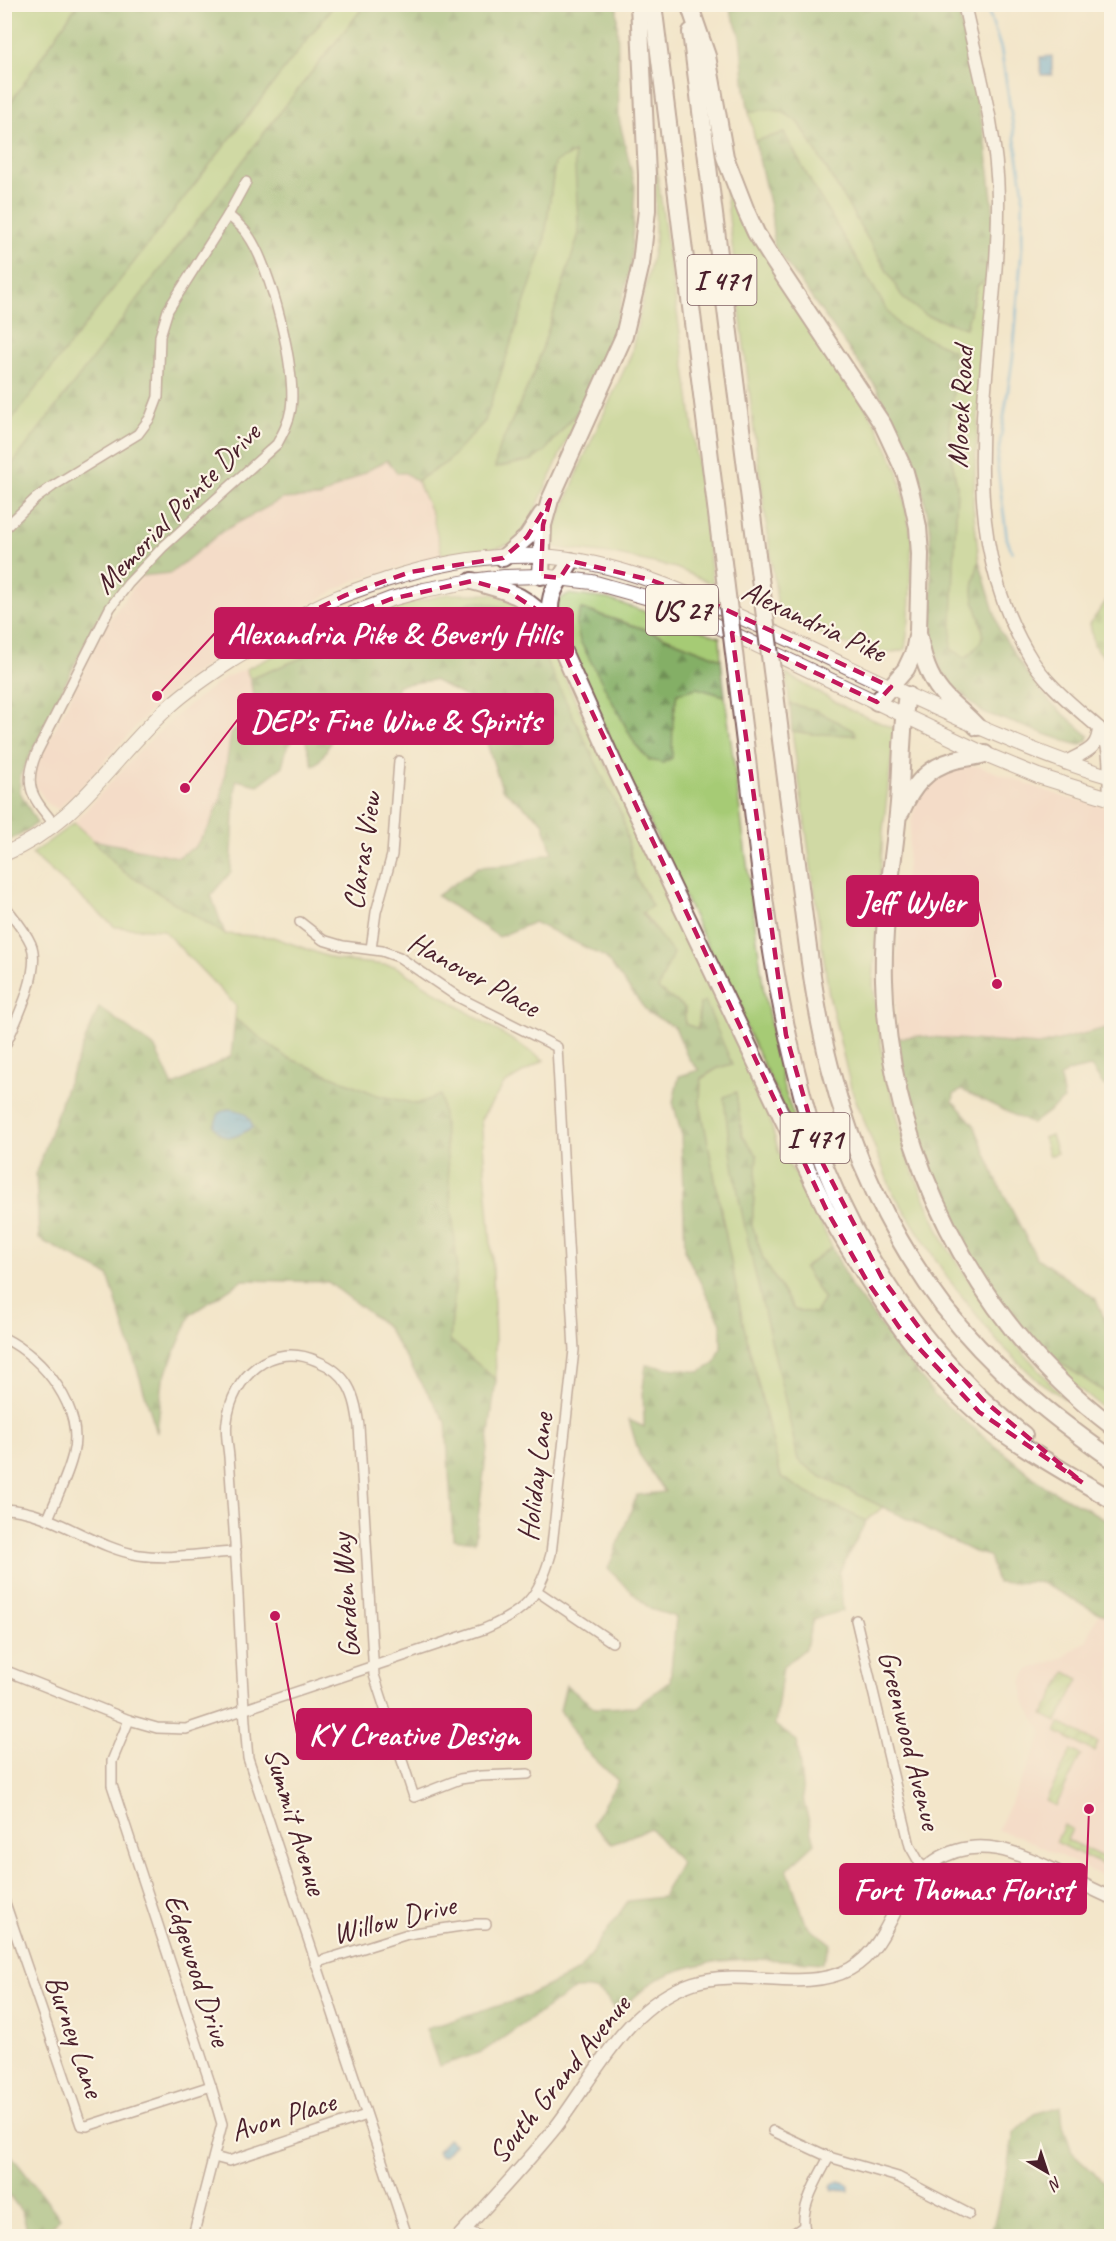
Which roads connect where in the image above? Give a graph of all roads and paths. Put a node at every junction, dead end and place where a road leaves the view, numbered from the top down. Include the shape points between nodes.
1 (639, 4) edge
2 (653, 4) edge
3 (688, 4) edge
4 (964, 5) edge
5 (246, 182) dead end
6 (228, 215) junction
7 (550, 500) junction
8 (4, 529) edge
9 (541, 556) junction
10 (503, 558) junction
11 (571, 561) junction
12 (541, 576) junction
13 (560, 578) junction
14 (472, 581) junction
15 (552, 627) junction
16 (918, 631) junction
17 (283, 632) junction
18 (891, 687) junction
19 (907, 695) junction
20 (877, 702) junction
21 (904, 715) junction
22 (977, 727) junction
23 (1099, 728) junction
24 (1112, 741) edge
25 (985, 754) junction
26 (399, 761) dead end
27 (1065, 763) junction
28 (1110, 776) edge
29 (1094, 795) junction
30 (1111, 799) edge
31 (897, 824) junction
32 (55, 825) junction
33 (4, 854) edge
34 (4, 905) edge
35 (300, 922) dead end
36 (371, 949) junction
37 (557, 1047) joint
38 (4, 1048) edge
39 (4, 1338) edge
40 (249, 1373) joint
41 (1112, 1426) edge
42 (1112, 1459) edge
43 (1083, 1482) junction
44 (1112, 1500) edge
45 (4, 1509) edge
46 (48, 1519) junction
47 (236, 1552) junction
48 (537, 1591) junction
49 (855, 1620) dead end
50 (612, 1642) dead end
51 (374, 1665) junction
52 (4, 1670) edge
53 (243, 1709) junction
54 (129, 1720) junction
55 (528, 1774) dead end
56 (923, 1869) junction
57 (1112, 1898) edge
58 (4, 1900) edge
59 (486, 1924) dead end
60 (315, 1963) junction
61 (211, 2086) junction
62 (366, 2115) junction
63 (773, 2131) dead end
64 (214, 2157) junction
65 (829, 2157) junction
66 (969, 2214) dead end
67 (804, 2227) junction
68 (462, 2233) edge
69 (193, 2236) edge
70 (407, 2236) edge
71 (480, 2236) edge
72 (790, 2236) edge
73 (808, 2236) edge

1 - 7 highway via 647,210 641,264 624,336
2 - 43 highway, I 471, bridge via 772,954 803,1098 823,1164 851,1225 882,1278 932,1345 982,1400
3 - 16 highway via 707,56 725,157 756,233 883,425 905,472 918,527
3 - 42 highway, I 471, bridge via 810,963 830,1068 849,1131 877,1196 944,1306 975,1344 1040,1405
4 - 23 main road, Moock Road via 988,110 998,196 981,464 986,527 1001,595 1027,654 1063,696
5 - 6 street
6 - 8 street via 168,310 160,336 158,397 150,418 138,434 35,499
6 - 32 street, Memorial Pointe Drive via 247,233 267,277 291,373 288,420 278,444 163,547 107,613 37,752 29,776 35,800
7 - 9 highway
7 - 10 highway via 526,537
9 - 10 main road, Alexandria Pike / US 27
9 - 11 main road, Alexandria Pike / US 27
9 - 12 highway
10 - 17 main road, Alexandria Pike / US 27 via 443,564 390,579 300,616
11 - 13 highway
11 - 18 main road, Alexandria Pike / US 27 via 633,575 700,599
12 - 13 main road, Alexandria Pike / US 27
12 - 14 main road, Alexandria Pike / US 27
13 - 15 highway via 548,609
13 - 20 main road, Alexandria Pike / US 27 via 592,582 674,606
14 - 15 highway via 521,597
14 - 17 main road, Alexandria Pike / US 27 via 391,599 309,630
15 - 43 highway via 827,1211 867,1281 899,1327 965,1400 1002,1431
16 - 18 highway via 906,669
16 - 22 highway via 932,678
17 - 32 main road, Alexandria Pike / US 27 via 231,661 170,706
18 - 19 main road, Alexandria Pike / US 27
18 - 20 highway
19 - 21 highway
19 - 22 main road, Alexandria Pike / US 27
20 - 21 main road, Alexandria Pike / US 27
21 - 25 main road, Alexandria Pike / US 27
21 - 31 highway
22 - 27 main road, Alexandria Pike / US 27
23 - 24 main road
23 - 27 main road via 1095,746
23 - 28 main road, Moock Road via 1110,750
25 - 29 main road, Alexandria Pike / US 27
25 - 31 highway via 935,768 907,798
26 - 36 street, Claras View via 392,855 376,912
27 - 28 main road, Alexandria Pike / US 27
28 - 29 main road
28 - 30 main road, Moock Road
29 - 30 main road, Alexandria Pike / US 27
31 - 41 highway via 884,978 894,1069 914,1148 956,1244 998,1310 1068,1389
32 - 33 main road, Alexandria Pike / US 27 via 25,846
34 - 38 street via 32,946 34,961 32,977
35 - 36 street, Hanover Place via 323,940
36 - 37 street, Hanover Place via 399,957 458,997
37 - 48 street, Holiday Lane via 574,1350 551,1554
39 - 46 street via 44,1368 75,1422 73,1454
40 - 47 street, Summit Avenue via 232,1395 226,1424
40 - 51 street, Garden Way via 274,1358 308,1357 333,1370 352,1395 359,1426
43 - 44 highway, I 471
45 - 46 street
46 - 47 street via 138,1555
47 - 53 street, Summit Avenue
48 - 50 street
48 - 51 street, Holiday Lane via 520,1610 501,1622
49 - 56 street, Greenwood Avenue via 910,1846
51 - 53 street, Holiday Lane
51 - 55 street, Garden Way via 374,1676 414,1797 460,1779
52 - 54 street
53 - 54 street via 186,1729 157,1728
53 - 60 street, Summit Avenue via 248,1758
54 - 61 street, Edgewood Drive via 112,1761 112,1785
56 - 57 main road, South Grand Avenue via 953,1851 992,1846 1020,1853
56 - 68 main road, South Grand Avenue via 907,1887 875,1946 850,1969 820,1979 713,1979 693,1983 643,2012 612,2047 555,2127
58 - 61 street, Burney Lane via 81,2124 87,2126
59 - 60 street, Willow Drive via 408,1934
60 - 62 street, Summit Avenue
61 - 64 street, Edgewood Drive via 222,2124
62 - 64 street, Avon Place via 229,2161
62 - 70 street, Summit Avenue
63 - 65 street
64 - 69 street, Edgewood Drive
65 - 66 street via 898,2177
65 - 67 street via 810,2194
67 - 72 street
67 - 73 street
68 - 71 street

